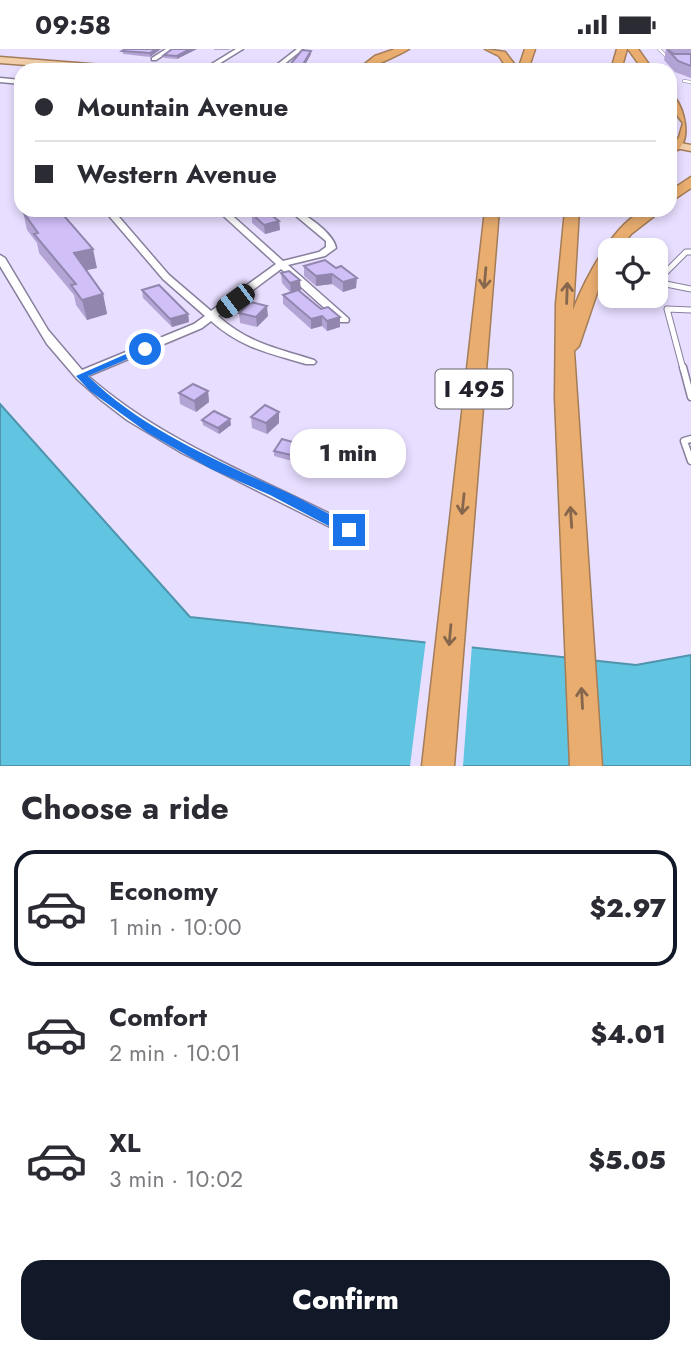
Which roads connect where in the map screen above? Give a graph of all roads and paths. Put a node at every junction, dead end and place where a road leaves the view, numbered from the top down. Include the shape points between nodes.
1 (170, 49) edge
2 (240, 49) edge
3 (300, 49) edge
4 (389, 49) edge
5 (404, 49) edge
6 (490, 49) edge
7 (659, 49) edge
8 (667, 57) joint
9 (679, 57) edge
10 (155, 59) dead end
11 (0, 60) edge
12 (38, 63) edge
13 (217, 63) edge
14 (282, 63) edge
15 (362, 63) edge
16 (371, 63) edge
17 (509, 63) edge
18 (684, 81) dead end
19 (691, 82) edge
20 (677, 108) edge
21 (689, 125) edge
22 (680, 146) edge
23 (691, 181) edge
24 (677, 192) edge
25 (114, 217) edge
26 (229, 217) edge
27 (302, 217) edge
28 (491, 217) edge
29 (571, 217) edge
30 (645, 217) edge
31 (621, 238) edge
32 (691, 252) edge
33 (0, 258) edge
34 (282, 264) junction
35 (598, 274) edge
36 (691, 288) edge
37 (691, 310) edge
38 (213, 317) junction
39 (344, 320) dead end
40 (565, 361) junction
41 (310, 362) dead end
42 (81, 376) junction
43 (691, 397) edge
44 (691, 439) edge
45 (691, 461) edge
46 (349, 530) dead end
47 (438, 766) edge
48 (586, 766) edge

1 - 10 street
2 - 13 street
3 - 14 street
4 - 15 highway
5 - 16 highway
6 - 17 highway
7 - 8 lane
8 - 9 street
11 - 12 main road
18 - 19 lane
20 - 21 highway
21 - 22 highway
23 - 24 highway
25 - 38 street via 166,277
26 - 34 street
27 - 34 street via 330,240 331,248
28 -> 47 highway, I 495
40 -> 29 highway
30 - 31 highway
32 - 36 lane via 656,282
33 - 42 street via 60,353
34 - 38 street
34 - 39 street
35 - 40 highway
37 - 43 lane via 667,309
38 - 41 street via 248,343
38 - 42 street via 166,342
48 -> 40 highway
42 - 46 street via 152,431
44 - 45 lane via 684,441

